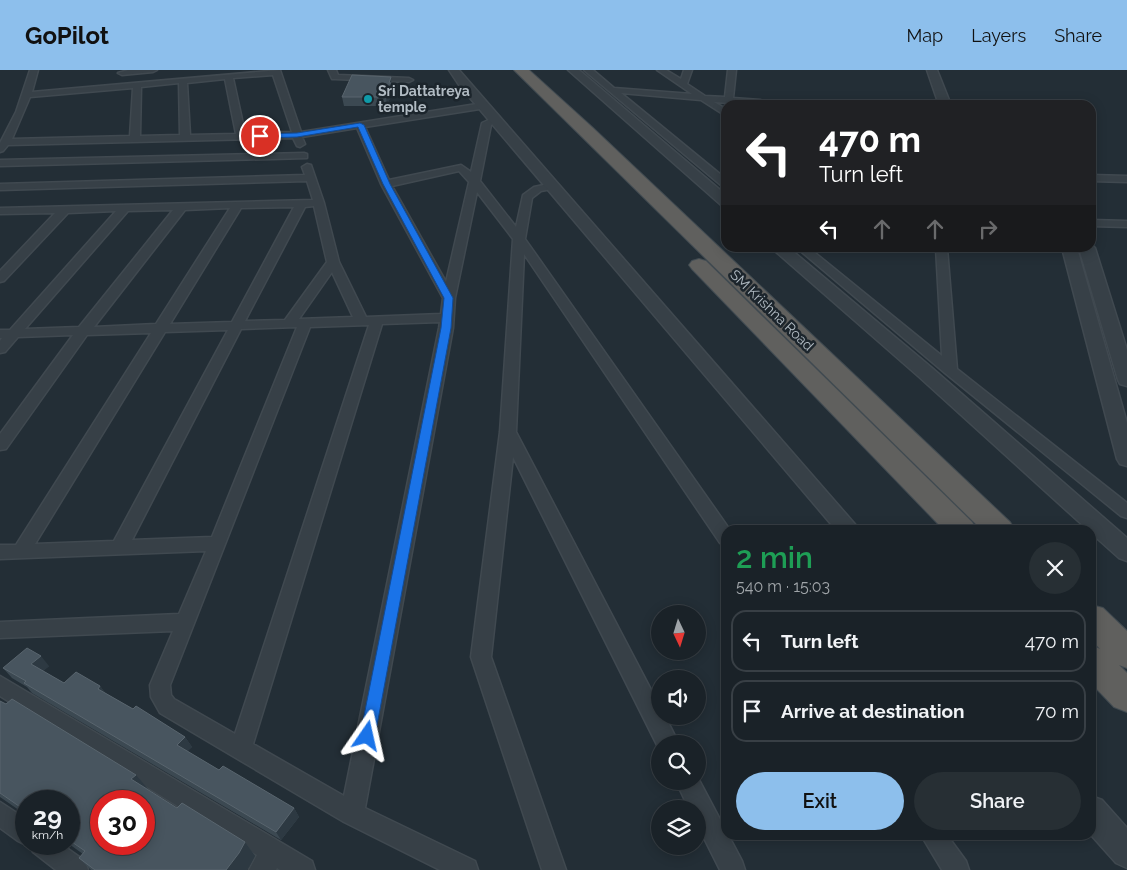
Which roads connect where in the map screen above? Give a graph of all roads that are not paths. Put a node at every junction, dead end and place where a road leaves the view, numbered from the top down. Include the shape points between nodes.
1 (34, 70) edge
2 (153, 70) edge
3 (332, 70) edge
4 (404, 70) edge
5 (454, 70) edge
6 (506, 70) edge
7 (521, 70) edge
8 (573, 70) edge
9 (588, 70) edge
10 (661, 70) edge
11 (688, 70) edge
12 (732, 70) edge
13 (932, 70) edge
14 (122, 71) edge
15 (276, 71) edge
16 (229, 77) junction
17 (183, 81) junction
18 (683, 84) junction
19 (137, 85) junction
20 (121, 87) junction
21 (614, 90) junction
22 (26, 95) junction
23 (702, 97) junction
24 (729, 100) joint
25 (943, 100) edge
26 (484, 106) junction
27 (721, 110) edge
28 (495, 120) junction
29 (360, 125) junction
30 (297, 135) junction
31 (241, 137) junction
32 (185, 138) junction
33 (135, 139) junction
34 (3, 146) edge
35 (304, 156) junction
36 (0, 163) edge
37 (311, 178) junction
38 (1096, 178) edge
39 (721, 180) edge
40 (1127, 180) edge
41 (475, 182) junction
42 (386, 184) junction
43 (553, 186) junction
44 (0, 187) edge
45 (721, 198) edge
46 (301, 203) junction
47 (319, 203) junction
48 (238, 205) junction
49 (182, 206) junction
50 (125, 208) junction
51 (65, 210) junction
52 (0, 211) edge
53 (1096, 223) edge
54 (1127, 224) edge
55 (519, 239) junction
56 (785, 252) edge
57 (807, 252) edge
58 (942, 252) edge
59 (1070, 252) edge
60 (1088, 252) edge
61 (333, 262) junction
62 (0, 278) edge
63 (448, 298) junction
64 (447, 318) junction
65 (369, 320) junction
66 (298, 322) junction
67 (237, 324) junction
68 (162, 327) junction
69 (84, 330) junction
70 (7, 334) edge
71 (0, 349) edge
72 (950, 370) junction
73 (1127, 380) edge
74 (508, 432) junction
75 (0, 445) edge
76 (1127, 459) edge
77 (1127, 512) edge
78 (845, 525) edge
79 (957, 525) edge
80 (995, 525) edge
81 (721, 531) edge
82 (218, 544) junction
83 (120, 547) junction
84 (21, 551) junction
85 (0, 552) edge
86 (1127, 552) edge
87 (186, 622) junction
88 (1096, 623) edge
89 (0, 630) edge
90 (1127, 653) edge
91 (1096, 665) edge
92 (0, 685) edge
93 (1127, 696) edge
94 (663, 735) edge
95 (241, 750) junction
96 (692, 790) edge
97 (0, 814) edge
98 (352, 814) junction
99 (1096, 816) edge
100 (15, 825) edge
101 (936, 840) edge
102 (1127, 852) edge
103 (56, 855) edge
104 (267, 862) edge
105 (76, 870) edge
106 (302, 870) edge
107 (466, 870) edge
108 (554, 870) edge
109 (733, 870) edge
110 (957, 870) edge

1 - 22 street
2 - 14 street
3 - 4 street via 335,77 409,80
5 - 26 street
6 - 79 highway, SM Krishna Road
7 - 80 highway, SM Krishna Road
8 - 45 street
9 - 21 street
10 - 18 street
11 - 18 street
12 - 24 street
13 - 25 street
14 - 20 street
15 - 16 street
15 - 30 street
16 - 17 street
16 - 31 street
17 - 19 street
17 - 32 street
18 - 23 street
19 - 20 street
19 - 33 street
20 - 22 street
21 - 23 street
21 - 39 street
22 - 34 street
23 - 24 street
23 - 27 street
26 - 28 street
26 - 29 street
28 - 41 street via 487,123
28 - 43 street
29 - 30 street
29 - 42 street
30 - 31 street
30 - 35 street
31 - 32 street
32 - 33 street
33 - 34 street
35 - 36 street
35 - 37 street
37 - 44 street
37 - 47 street
38 - 40 street
41 - 42 street via 461,168
41 - 55 street
41 - 63 street
42 - 63 street
43 - 55 street via 538,189 527,197
43 - 78 street
46 - 47 street
46 - 48 street
46 - 67 street
47 - 61 street
48 - 49 street
48 - 68 street
49 - 50 street
49 - 69 street
50 - 51 street
50 - 70 street
51 - 52 street
51 - 62 street
53 - 54 street
55 - 74 street
55 - 81 street
56 - 86 street
57 - 72 street
58 - 72 street
59 - 76 street
60 - 73 street
61 - 65 street
61 - 66 street
63 - 64 street
64 - 65 street
64 - 98 street
65 - 66 street
65 - 95 street
66 - 67 street
66 - 82 street
67 - 68 street
67 - 83 street
68 - 69 street
68 - 84 street
69 - 70 street
69 - 75 street
70 - 71 street
72 - 77 street
74 - 94 street
74 - 108 street via 481,657
82 - 83 street
82 - 87 street
83 - 84 street
84 - 85 street
87 - 89 street
87 - 95 street via 160,685 161,697 167,706
88 - 90 highway
91 - 93 highway
92 - 104 street
95 - 98 street
96 - 109 street
97 - 100 street
98 - 107 street
99 - 102 street
101 - 110 street
103 - 105 street
104 - 106 street

